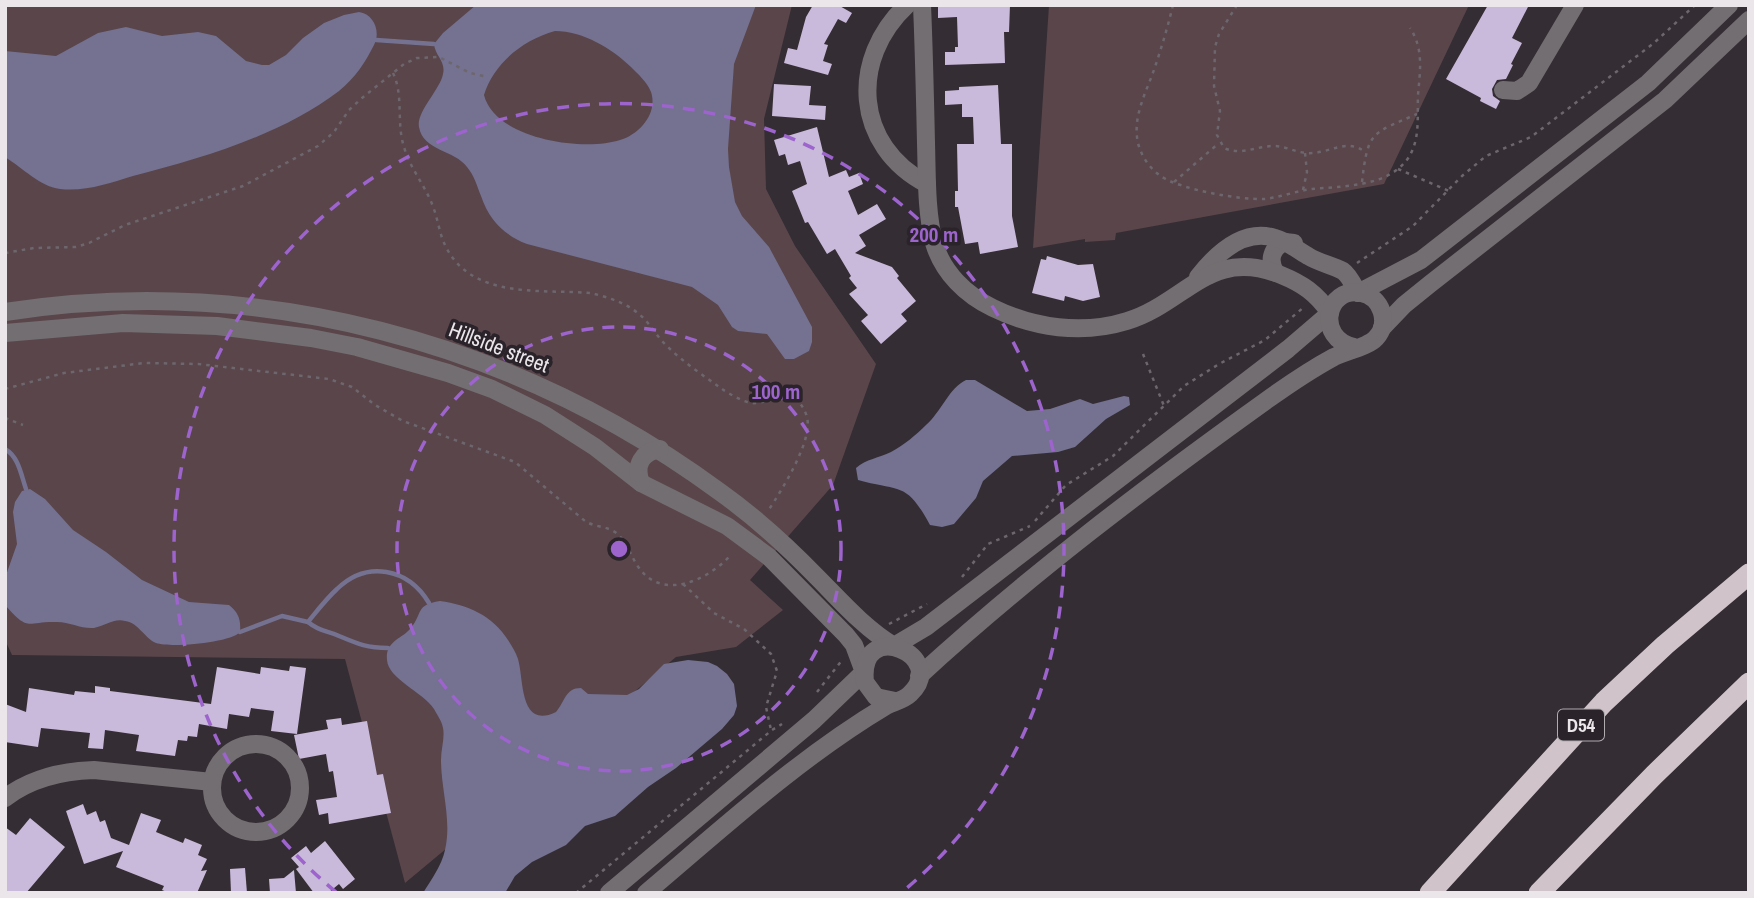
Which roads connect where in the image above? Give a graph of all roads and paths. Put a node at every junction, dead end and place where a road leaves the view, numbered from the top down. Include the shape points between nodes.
1 (907, 5) edge
2 (922, 5) edge
3 (1173, 5) edge
4 (1237, 5) edge
5 (1575, 5) edge
6 (1695, 5) edge
7 (1728, 5) edge
8 (1749, 20) edge
9 (1410, 28) dead end
10 (393, 73) junction
11 (488, 77) dead end
12 (1503, 90) dead end
13 (1417, 114) junction
14 (1220, 142) junction
15 (1365, 152) junction
16 (1305, 153) junction
17 (1398, 169) junction
18 (1174, 183) junction
19 (1362, 183) junction
20 (927, 184) junction
21 (1303, 190) junction
22 (1448, 191) junction
23 (1285, 242) junction
24 (5, 253) edge
25 (1345, 272) junction
26 (1276, 273) junction
27 (1194, 283) junction
28 (1359, 293) junction
29 (1317, 296) junction
30 (5, 312) edge
31 (1330, 313) junction
32 (1382, 328) junction
33 (5, 333) edge
34 (1354, 347) junction
35 (1143, 354) dead end
36 (5, 389) edge
37 (1164, 405) junction
38 (5, 418) edge
39 (23, 425) dead end
40 (660, 449) junction
41 (640, 483) junction
42 (766, 514) dead end
43 (729, 557) dead end
44 (1749, 574) edge
45 (683, 584) junction
46 (955, 586) dead end
47 (935, 599) dead end
48 (872, 631) junction
49 (854, 645) junction
50 (894, 646) junction
51 (864, 672) junction
52 (919, 676) junction
53 (1749, 683) edge
54 (817, 693) dead end
55 (895, 701) junction
56 (792, 719) dead end
57 (772, 730) junction
58 (212, 782) junction
59 (5, 798) edge
60 (576, 893) edge
61 (609, 893) edge
62 (646, 893) edge
63 (1430, 893) edge
64 (1539, 893) edge

1 - 20 street via 877,44 868,94 874,130 883,147 909,175
2 - 20 street
3 - 18 path via 1139,108 1136,134 1152,169
4 - 14 path via 1215,47
5 - 12 street via 1529,83 1517,91
6 - 22 path via 1654,43 1531,136 1486,156
7 - 28 street via 1603,120 1421,260
8 - 32 street via 1665,100 1430,284
9 - 13 path via 1421,58
10 - 11 path via 411,60 432,56
10 - 24 path via 355,104 318,146 243,186 125,225 89,243
10 - 42 path via 400,91 401,134 408,159 432,203 446,247 468,273 500,287 605,296 639,313 670,349 730,394 749,402 789,398 801,405 808,418 807,432 788,478
13 - 15 path via 1380,130
13 - 17 path via 1415,144
14 - 16 path via 1231,151 1271,146
14 - 18 path
15 - 16 path via 1345,145
15 - 19 path
16 - 21 path
17 - 19 path
17 - 22 path
18 - 21 path via 1250,199
19 - 21 path
20 - 27 street via 935,244 949,274 972,296 1022,321 1061,328 1104,327 1145,315
22 - 25 path via 1413,226
23 - 25 street
23 - 26 street via 1272,255
23 - 27 street via 1267,236 1230,245
25 - 28 street
26 - 27 street via 1240,267 1215,271
26 - 29 street
28 - 31 street via 1344,295
28 - 32 street via 1377,302
29 - 31 street
29 - 37 path via 1265,340 1184,386
30 - 40 street, Hillside street via 72,304 170,301 267,309 374,329 522,378 583,405
31 - 34 street via 1332,334
31 - 50 street via 947,611
32 - 34 street via 1371,342
33 - 41 street, Hillside street via 75,325 170,323 264,331 357,347 448,373 519,402 570,431
34 - 52 street via 1287,386 1120,510 998,606
35 - 37 path
36 - 45 path via 64,373 144,363 211,365 341,382 403,421 515,462 585,521 618,535 648,577 665,584
37 - 46 path via 1113,456 1066,485 1031,525 988,544
38 - 39 path
40 - 41 street via 640,460
40 - 48 street, Hillside street via 765,527
41 - 49 street, Hillside street via 720,522 755,545
43 - 45 path via 703,578
44 - 63 highway, D54 via 1604,702
45 - 57 path via 771,654 777,671 766,707
47 - 48 path
48 - 50 street, Hillside street
49 - 51 street, Hillside street
49 - 54 path
50 - 51 street via 871,655
50 - 52 street via 910,653
51 - 55 street via 876,697
51 - 61 street via 814,720
52 - 55 street via 912,693
53 - 64 highway
55 - 62 street via 814,754
56 - 57 path
57 - 60 path
58 - 58 street via 219,812 243,830 264,831 282,823 299,798 296,768 283,752 264,744 234,749 219,763
58 - 59 street via 76,770 41,778

